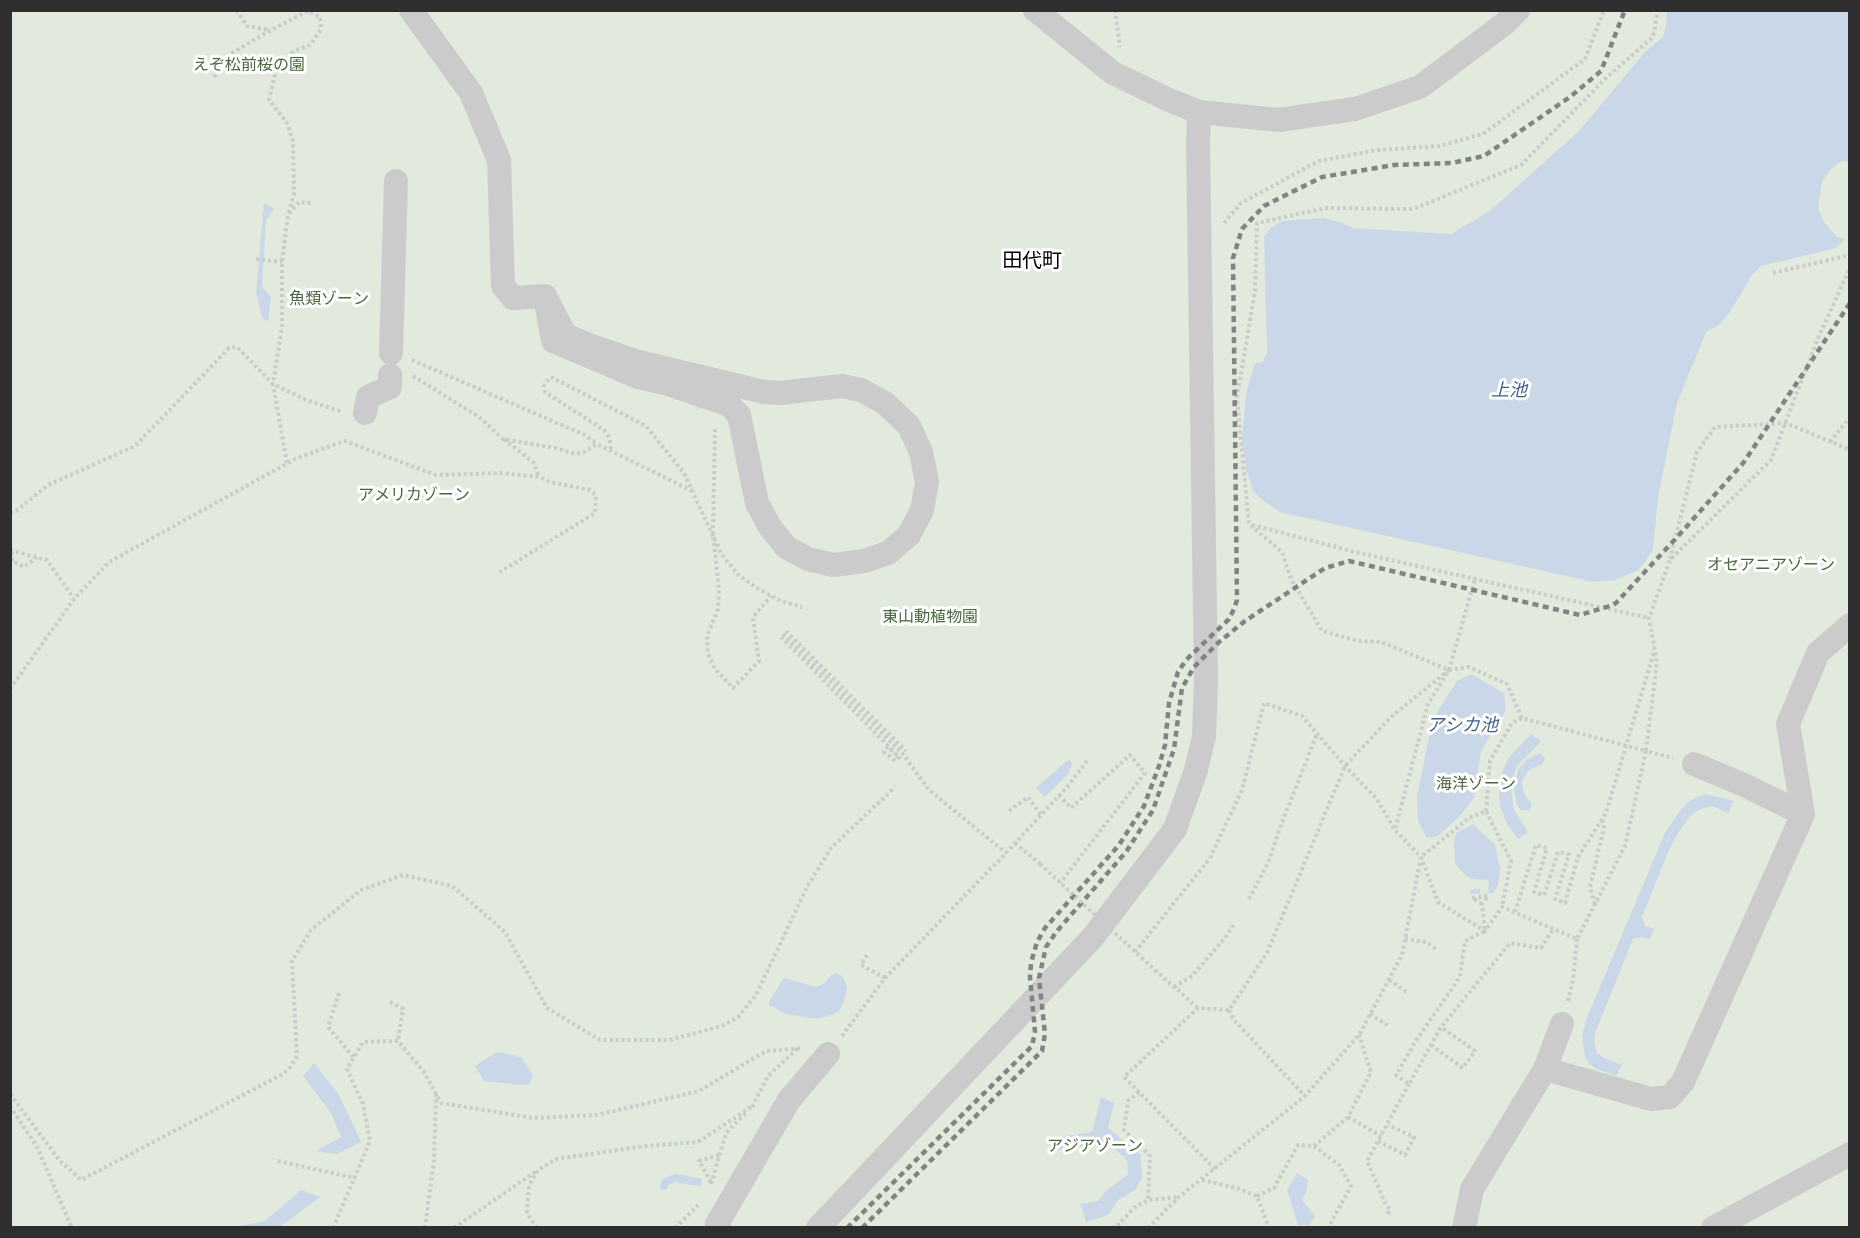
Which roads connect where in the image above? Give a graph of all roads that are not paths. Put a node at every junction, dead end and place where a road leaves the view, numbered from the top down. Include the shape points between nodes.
1 (411, 10) edge
2 (1035, 10) edge
3 (1518, 10) edge
4 (1199, 112) junction
5 (396, 181) dead end
6 (544, 296) junction
7 (365, 412) road end
8 (1850, 625) edge
9 (1694, 764) road end
10 (1803, 814) junction
11 (1562, 1024) road end
12 (828, 1054) road end
13 (1545, 1069) junction
14 (1850, 1154) edge
15 (720, 1227) edge
16 (818, 1227) edge
17 (1464, 1227) edge
18 (1713, 1227) edge

1 - 6 street via 471,93 499,160 503,286 513,298
2 - 4 street via 1113,73
3 - 4 street via 1420,87 1355,109 1279,120
4 - 16 street via 1206,680 1204,737 1196,770 1174,829 1093,937
5 - 7 street via 399,366 390,387 368,397
6 - 6 street via 553,341 638,377 665,382 729,405 739,415 757,503 786,547 832,566 888,553 909,535 922,510 927,482 921,452 909,426 885,403 861,390 842,386 764,392 639,362 565,335
8 - 10 street via 1818,653 1788,724
9 - 10 street
10 - 13 street via 1683,1082 1670,1097 1651,1098
11 - 13 street
12 - 15 street via 789,1100 717,1224
13 - 17 street via 1472,1189
14 - 18 street

